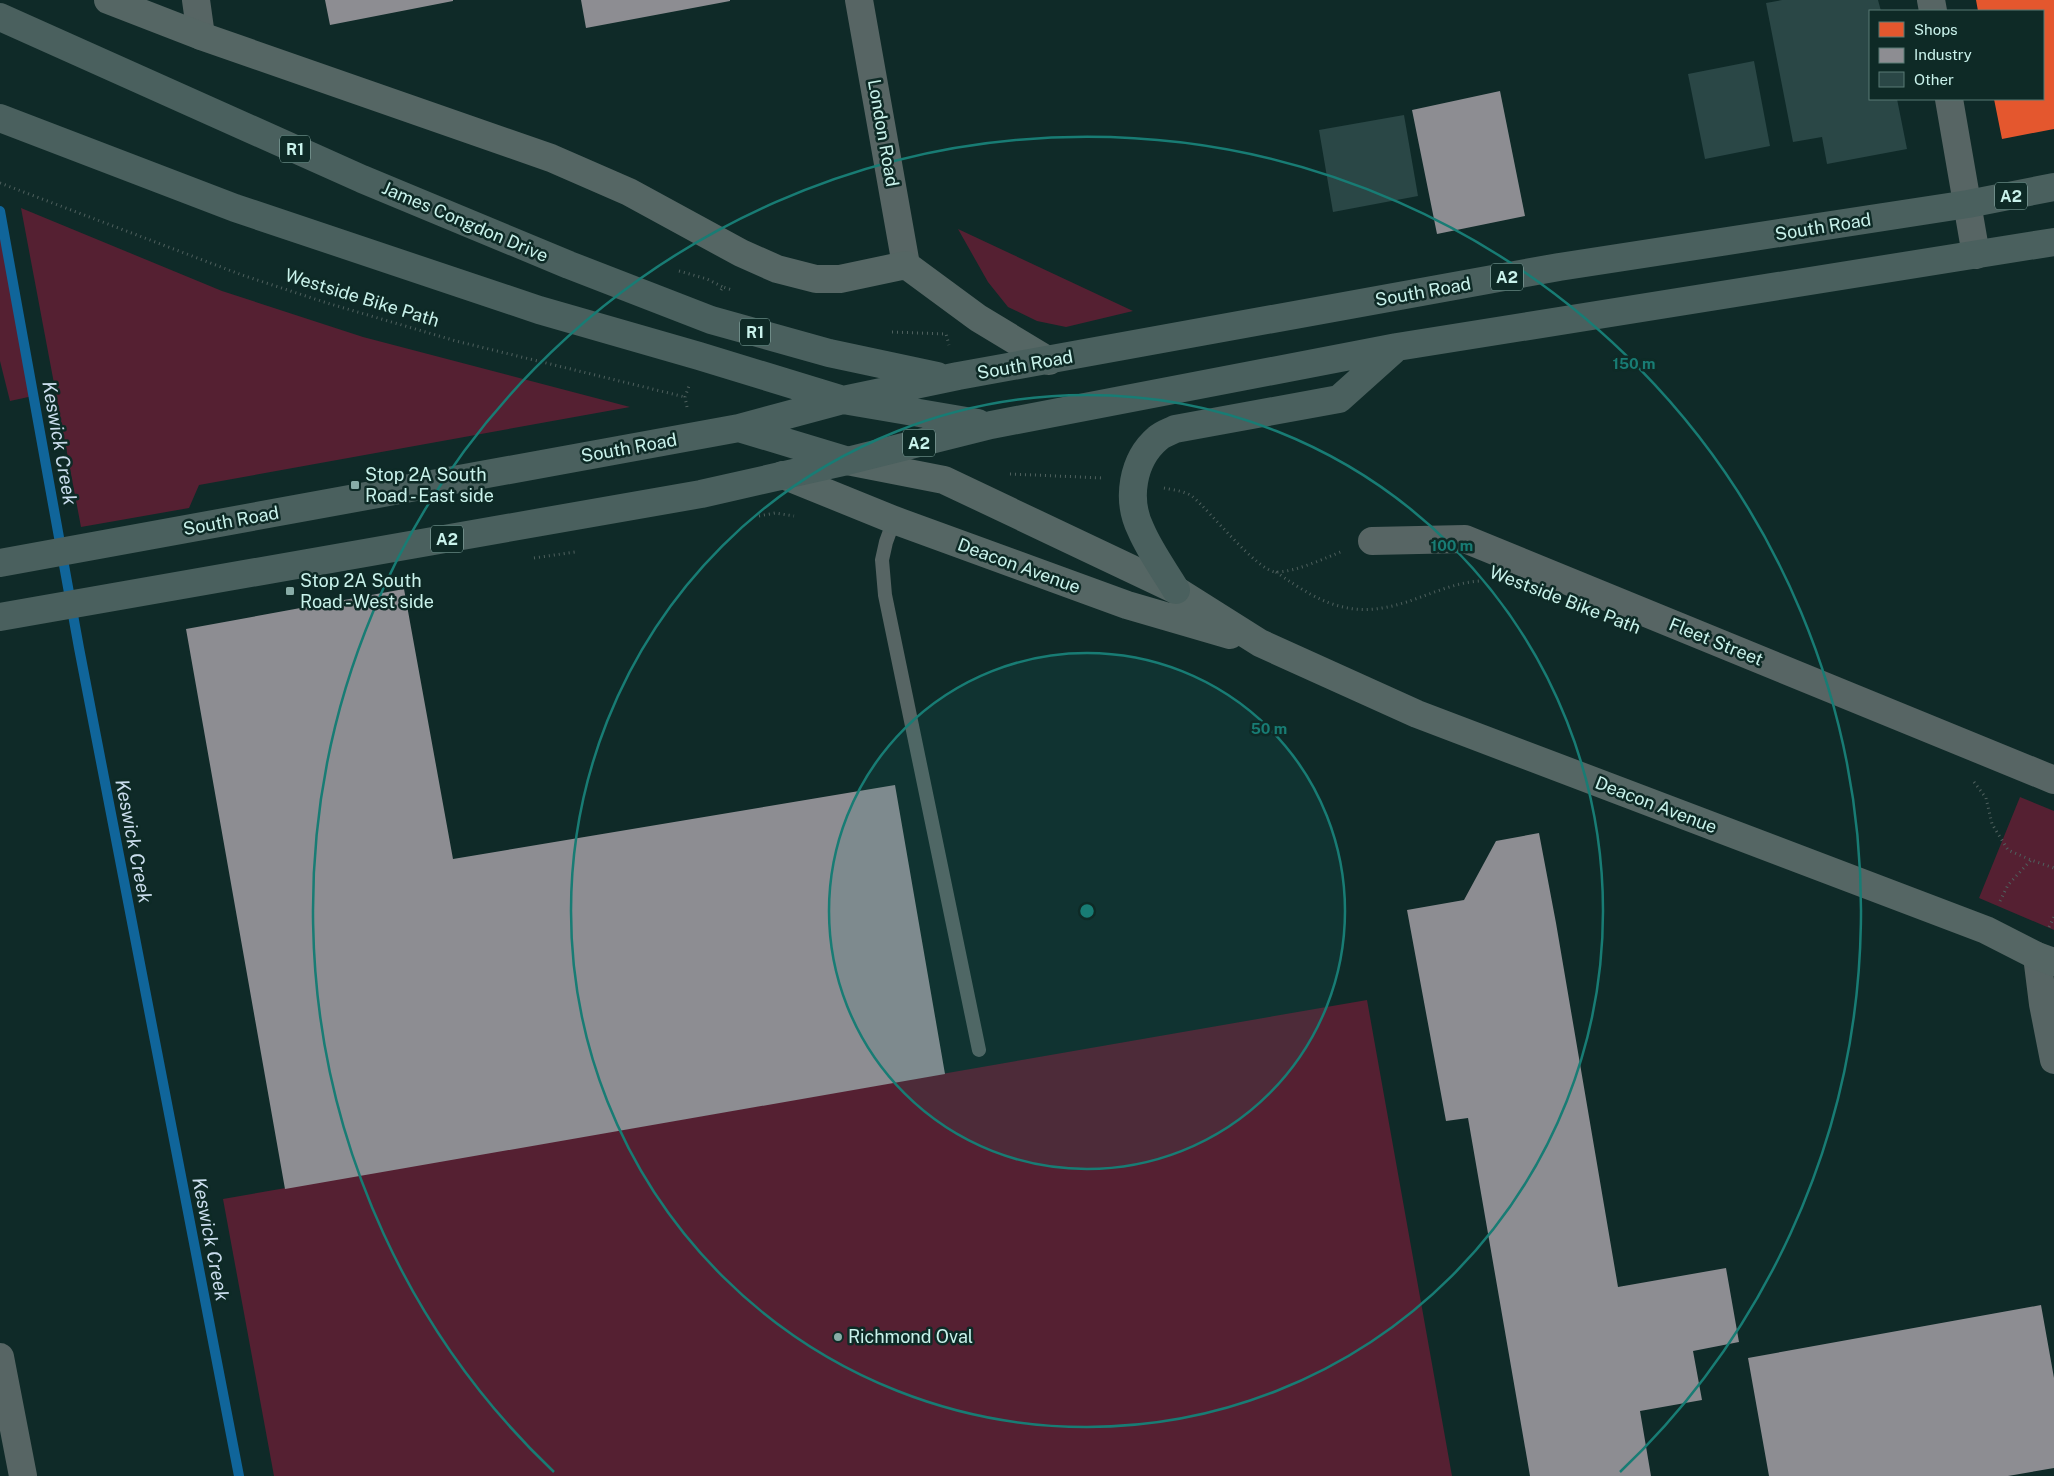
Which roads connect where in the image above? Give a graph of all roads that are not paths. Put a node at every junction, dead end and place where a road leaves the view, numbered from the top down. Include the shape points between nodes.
1 (108, 0) edge
2 (196, 0) edge
3 (859, 0) edge
4 (12, 22) edge
5 (202, 36) junction
6 (1949, 100) edge
7 (10, 122) edge
8 (2054, 187) edge
9 (1968, 204) junction
10 (2054, 242) edge
11 (1976, 255) junction
12 (906, 266) junction
13 (1396, 347) junction
14 (1049, 361) junction
15 (948, 379) junction
16 (843, 400) junction
17 (991, 425) junction
18 (739, 428) junction
19 (847, 461) junction
20 (783, 475) junction
21 (894, 520) junction
22 (1372, 541) road end
23 (0, 562) edge
24 (1176, 590) junction
25 (0, 617) edge
26 (1260, 643) junction
27 (2054, 780) edge
28 (2046, 959) edge
29 (979, 1050) dead end
30 (2054, 1060) edge
31 (0, 1357) edge
32 (22, 1476) edge

1 - 5 street
2 - 5 street
3 - 12 street, London Road
4 - 15 highway, James Congdon Drive / R1 via 362,179 711,320 829,353
5 - 12 street via 551,158 628,192 777,269 816,279 840,279
6 - 9 street
7 - 16 highway, R1 via 235,208 539,310
8 - 9 highway, South Road / A2
9 - 11 street
9 - 14 highway, South Road / A2 via 1559,267
10 - 11 highway, A2
11 - 13 highway, A2
12 - 14 street via 978,318
13 - 17 highway, A2
13 - 24 highway via 1339,399 1175,429 1150,446 1134,481 1133,506 1140,530
14 - 15 highway, South Road / A2
15 - 16 highway, South Road / A2
16 - 17 highway, R1
16 - 18 highway, South Road / A2
17 - 19 highway, A2
18 - 19 highway
18 - 23 highway, South Road / A2
19 - 20 highway, A2
19 - 24 street, Deacon Avenue via 944,480
20 - 21 street, Deacon Avenue
20 - 25 highway, A2 via 701,494
21 - 26 street, Deacon Avenue via 1127,605
21 - 29 lane via 882,560 885,595
22 - 27 street, Fleet Street via 1465,539
24 - 26 street, Deacon Avenue
26 - 28 street, Deacon Avenue via 1417,714 1986,930
28 - 30 street via 2043,1004
31 - 32 street

